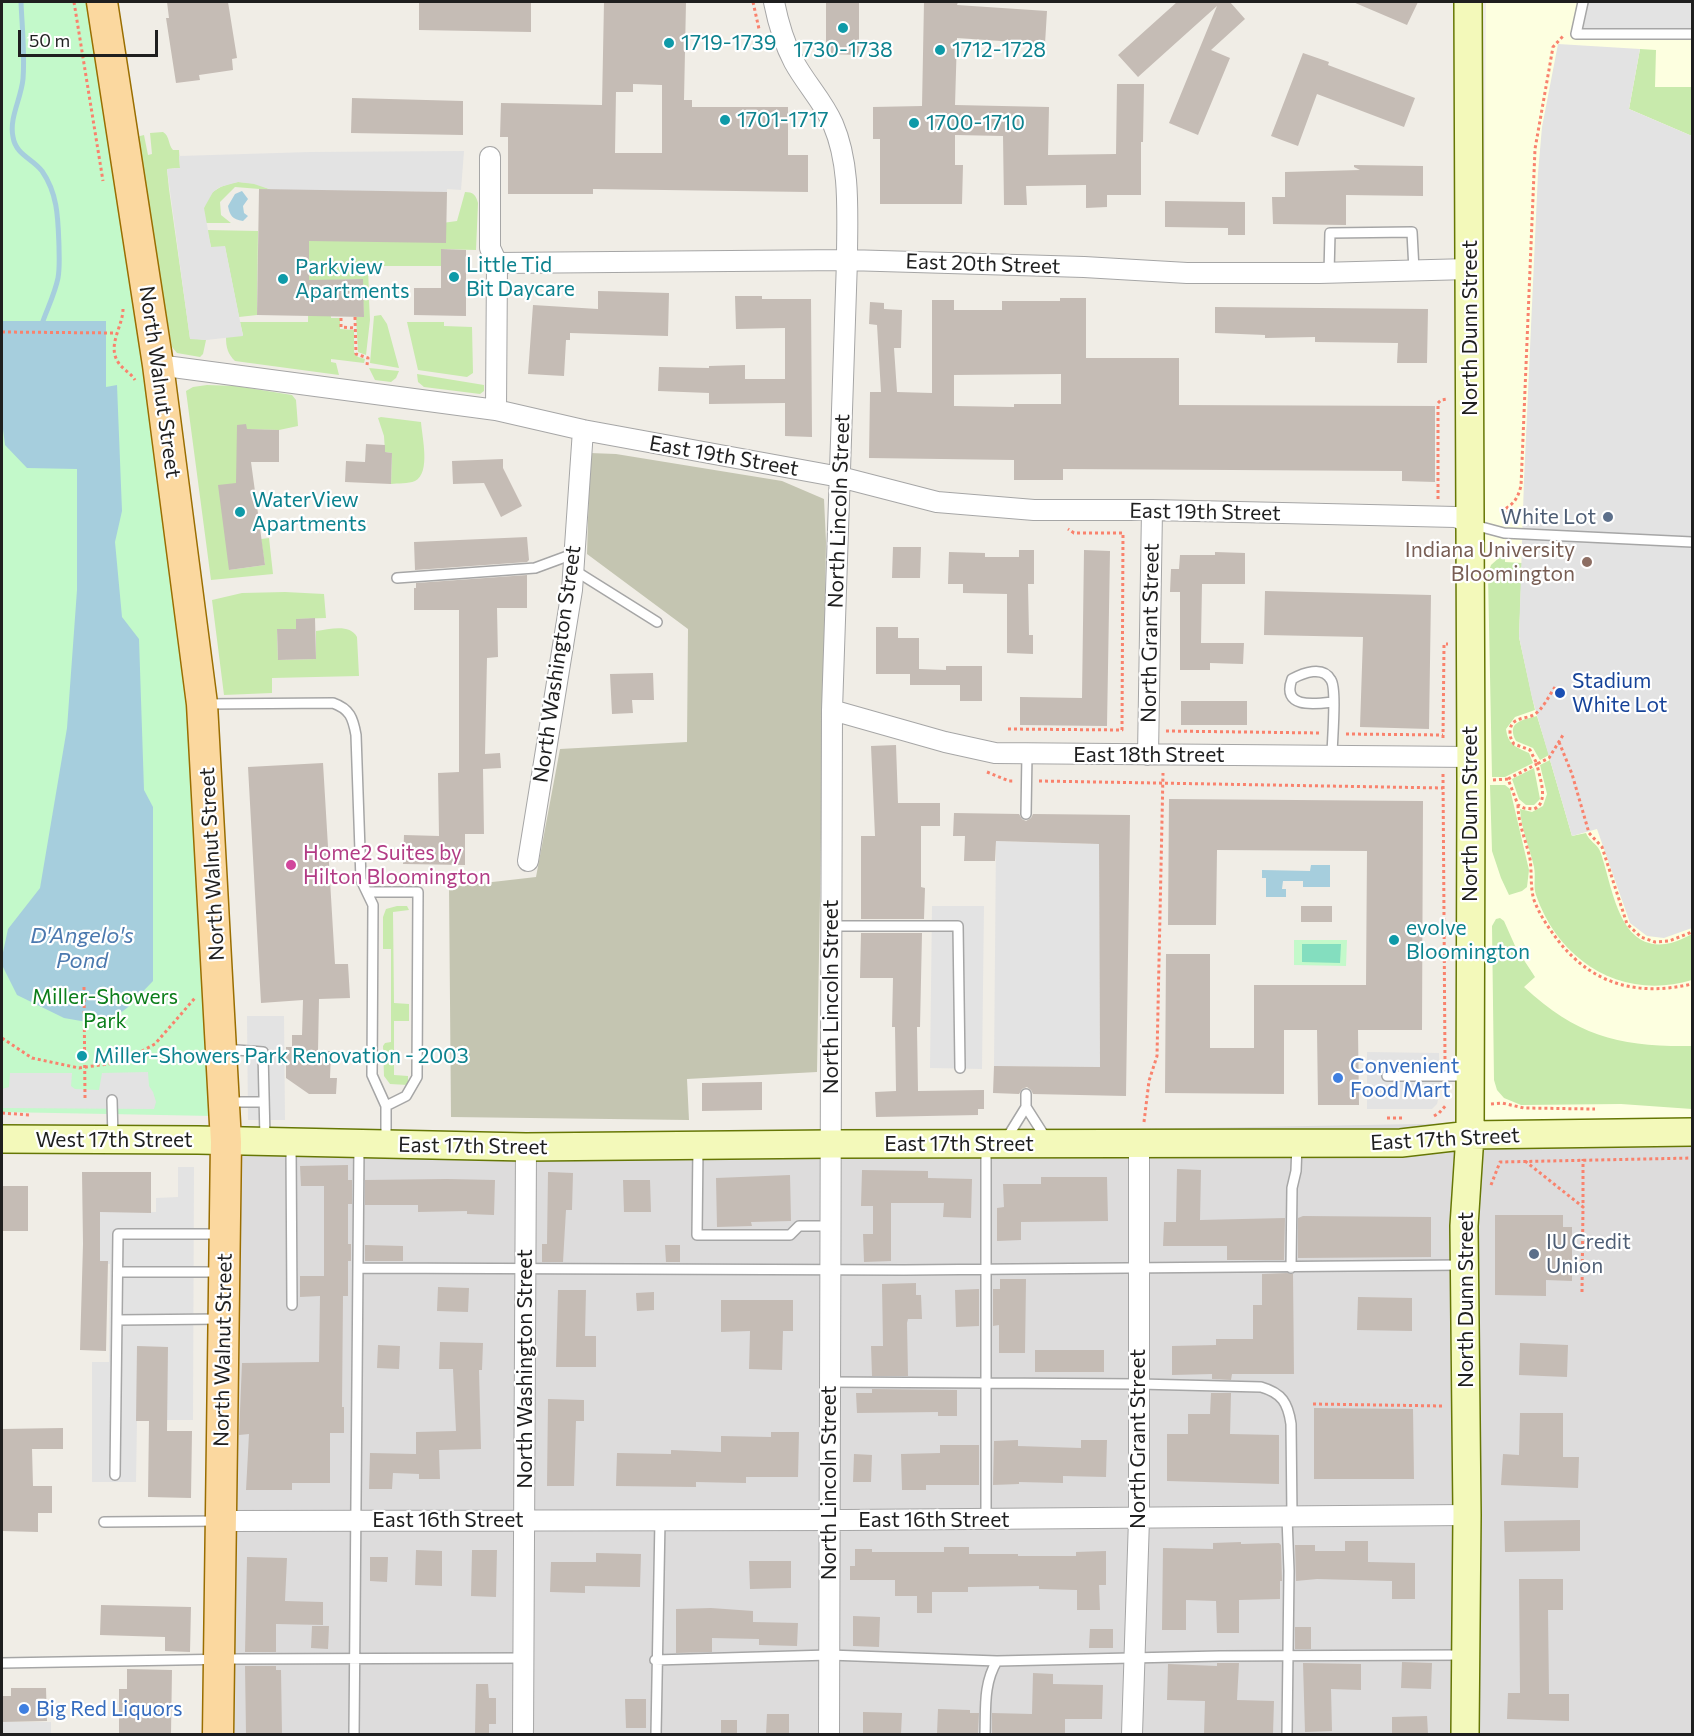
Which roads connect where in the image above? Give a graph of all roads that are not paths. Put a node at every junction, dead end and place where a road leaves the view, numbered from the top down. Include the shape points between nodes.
1 (102, 2) edge
2 (774, 2) edge
3 (1468, 2) edge
4 (1583, 2) edge
5 (1692, 34) edge
6 (490, 156) dead end
7 (848, 260) junction
8 (497, 263) junction
9 (1469, 269) junction
10 (1414, 270) junction
11 (1329, 273) junction
12 (158, 365) junction
13 (496, 410) junction
14 (583, 430) junction
15 (840, 477) junction
16 (1152, 510) junction
17 (1470, 524) junction
18 (1692, 542) edge
19 (573, 562) junction
20 (397, 579) dead end
21 (657, 622) dead end
22 (1333, 702) junction
23 (202, 704) junction
24 (832, 710) junction
25 (1027, 754) junction
26 (1148, 755) junction
27 (1332, 756) junction
28 (1470, 757) junction
29 (1026, 814) dead end
30 (528, 861) dead end
31 (367, 892) junction
32 (831, 926) junction
33 (222, 1049) junction
34 (960, 1068) dead end
35 (1388, 1076) dead end
36 (1459, 1076) junction
37 (1026, 1094) dead end
38 (112, 1100) dead end
39 (224, 1102) junction
40 (264, 1102) junction
41 (386, 1106) junction
42 (1026, 1107) junction
43 (1692, 1132) edge
44 (1470, 1135) junction
45 (2, 1139) edge
46 (113, 1140) junction
47 (226, 1142) junction
48 (278, 1143) junction
49 (359, 1144) junction
50 (831, 1144) junction
51 (994, 1144) junction
52 (1050, 1144) junction
53 (1139, 1144) junction
54 (1297, 1144) junction
55 (386, 1145) junction
56 (698, 1145) junction
57 (526, 1147) junction
58 (830, 1226) junction
59 (224, 1234) junction
60 (1464, 1265) junction
61 (358, 1268) junction
62 (526, 1268) junction
63 (986, 1268) junction
64 (1139, 1268) junction
65 (1291, 1268) junction
66 (830, 1269) junction
67 (118, 1272) junction
68 (224, 1272) junction
69 (292, 1305) dead end
70 (224, 1318) junction
71 (117, 1320) junction
72 (829, 1382) junction
73 (986, 1383) junction
74 (1139, 1384) junction
75 (114, 1475) dead end
76 (1467, 1515) junction
77 (1290, 1517) junction
78 (986, 1519) junction
79 (1139, 1519) junction
80 (524, 1520) junction
81 (660, 1520) junction
82 (828, 1520) junction
83 (221, 1521) junction
84 (355, 1521) junction
85 (104, 1522) dead end
86 (1465, 1654) junction
87 (829, 1655) junction
88 (1287, 1657) junction
89 (354, 1658) junction
90 (524, 1658) junction
91 (1134, 1659) junction
92 (219, 1660) junction
93 (656, 1660) junction
94 (997, 1661) junction
95 (2, 1663) edge
96 (218, 1734) edge
97 (354, 1734) edge
98 (523, 1734) edge
99 (656, 1734) edge
100 (829, 1734) edge
101 (985, 1734) edge
102 (1132, 1734) edge
103 (1287, 1734) edge
104 (1465, 1734) edge

1 - 12 main road, North Walnut Street
2 - 7 street, North Lincoln Street via 794,62 823,104 840,144
3 - 9 street, North Dunn Street
4 - 5 lane via 1576,34
6 - 8 street via 490,248
7 - 8 street, East 20th Street
7 - 11 street, East 20th Street via 1187,273
7 - 15 street, North Lincoln Street
8 - 13 street
9 - 10 street, East 20th Street
9 - 17 street, North Dunn Street
10 - 11 street, East 20th Street
10 - 11 lane via 1412,232 1330,233
12 - 13 street, East 19th Street
12 - 23 main road, North Walnut Street
13 - 14 street, East 19th Street
14 - 15 street, East 19th Street
14 - 19 street, North Washington Street
15 - 16 street, East 19th Street via 937,502 1034,510
15 - 24 street, North Lincoln Street
16 - 17 street, East 19th Street via 1456,517
16 - 26 street, North Grant Street
17 - 18 lane via 1504,534
17 - 28 street, North Dunn Street
19 - 20 lane
19 - 21 lane
19 - 30 street, North Washington Street via 572,590
22 - 22 lane via 1331,680 1324,674 1314,671 1292,679 1290,693 1299,702
22 - 27 lane
23 - 31 lane via 333,703 345,707 353,717 356,735 361,880
23 - 33 main road, North Walnut Street
24 - 25 street, East 18th Street via 945,742 994,753
24 - 32 street, North Lincoln Street
25 - 26 street, East 18th Street
25 - 29 lane
26 - 27 street, East 18th Street
27 - 28 street, East 18th Street
28 - 36 street, North Dunn Street via 1474,871
31 - 41 lane via 373,905 372,1075
31 - 41 lane via 418,892 417,1077 406,1096
32 - 34 lane via 958,926
32 - 50 street, North Lincoln Street
33 - 39 main road, North Walnut Street
33 - 40 lane via 263,1052
35 - 36 lane
36 - 44 street, North Dunn Street
37 - 42 lane
38 - 46 lane
39 - 40 lane
39 - 47 main road, North Walnut Street
40 - 48 lane
41 - 55 lane
42 - 51 lane
42 - 52 lane
43 - 44 street, East 17th Street
44 - 54 street, East 17th Street via 1401,1143
44 - 60 street, North Dunn Street
45 - 46 street, West 17th Street
46 - 47 street, West 17th Street
47 - 48 street, East 17th Street
47 - 59 main road, North Walnut Street
48 - 49 street, East 17th Street
48 - 69 lane
49 - 55 street, East 17th Street
49 - 61 lane
50 - 51 street, East 17th Street
50 - 56 street, East 17th Street
50 - 58 street, North Lincoln Street
51 - 52 street, East 17th Street
51 - 63 lane
52 - 53 street, East 17th Street
53 - 54 street, East 17th Street
53 - 64 street, North Grant Street
54 - 65 lane
55 - 57 street, East 17th Street
56 - 57 street, East 17th Street
56 - 58 lane via 696,1235 790,1235 799,1226
57 - 62 street, North Washington Street
58 - 66 street, North Lincoln Street
59 - 67 lane via 118,1233
59 - 68 main road, North Walnut Street
60 - 65 lane
60 - 76 street, North Dunn Street
61 - 62 lane
61 - 84 lane
62 - 66 lane
62 - 80 street, North Washington Street
63 - 64 lane
63 - 66 lane
63 - 73 lane
64 - 65 lane
64 - 74 street, North Grant Street
66 - 72 street, North Lincoln Street
67 - 68 lane
67 - 71 lane
68 - 70 main road, North Walnut Street
70 - 71 lane
70 - 83 main road, North Walnut Street
71 - 75 lane
72 - 73 lane
72 - 82 street, North Lincoln Street
73 - 74 lane
73 - 78 lane
74 - 77 lane via 1261,1387 1279,1394 1289,1410 1291,1424
74 - 79 street, North Grant Street
76 - 77 street, East 16th Street
76 - 86 street, North Dunn Street
77 - 79 street, East 16th Street
77 - 88 lane
78 - 79 street, East 16th Street
78 - 82 street, East 16th Street
79 - 91 street, North Grant Street
80 - 81 street, East 16th Street
80 - 84 street, East 16th Street
80 - 90 street, North Washington Street
81 - 82 street, East 16th Street
81 - 93 lane
82 - 87 street, North Lincoln Street
83 - 84 street, East 16th Street
83 - 85 lane
83 - 92 main road, North Walnut Street
84 - 89 lane
86 - 88 lane
86 - 104 street, North Dunn Street
87 - 93 lane
87 - 94 lane
87 - 100 street, North Lincoln Street
88 - 91 lane
88 - 103 lane
89 - 90 lane
89 - 92 lane
89 - 97 lane
90 - 98 street, North Washington Street
91 - 94 lane
91 - 102 street, North Grant Street
92 - 95 lane
92 - 96 main road, North Walnut Street
93 - 99 lane
94 - 101 lane via 986,1688

